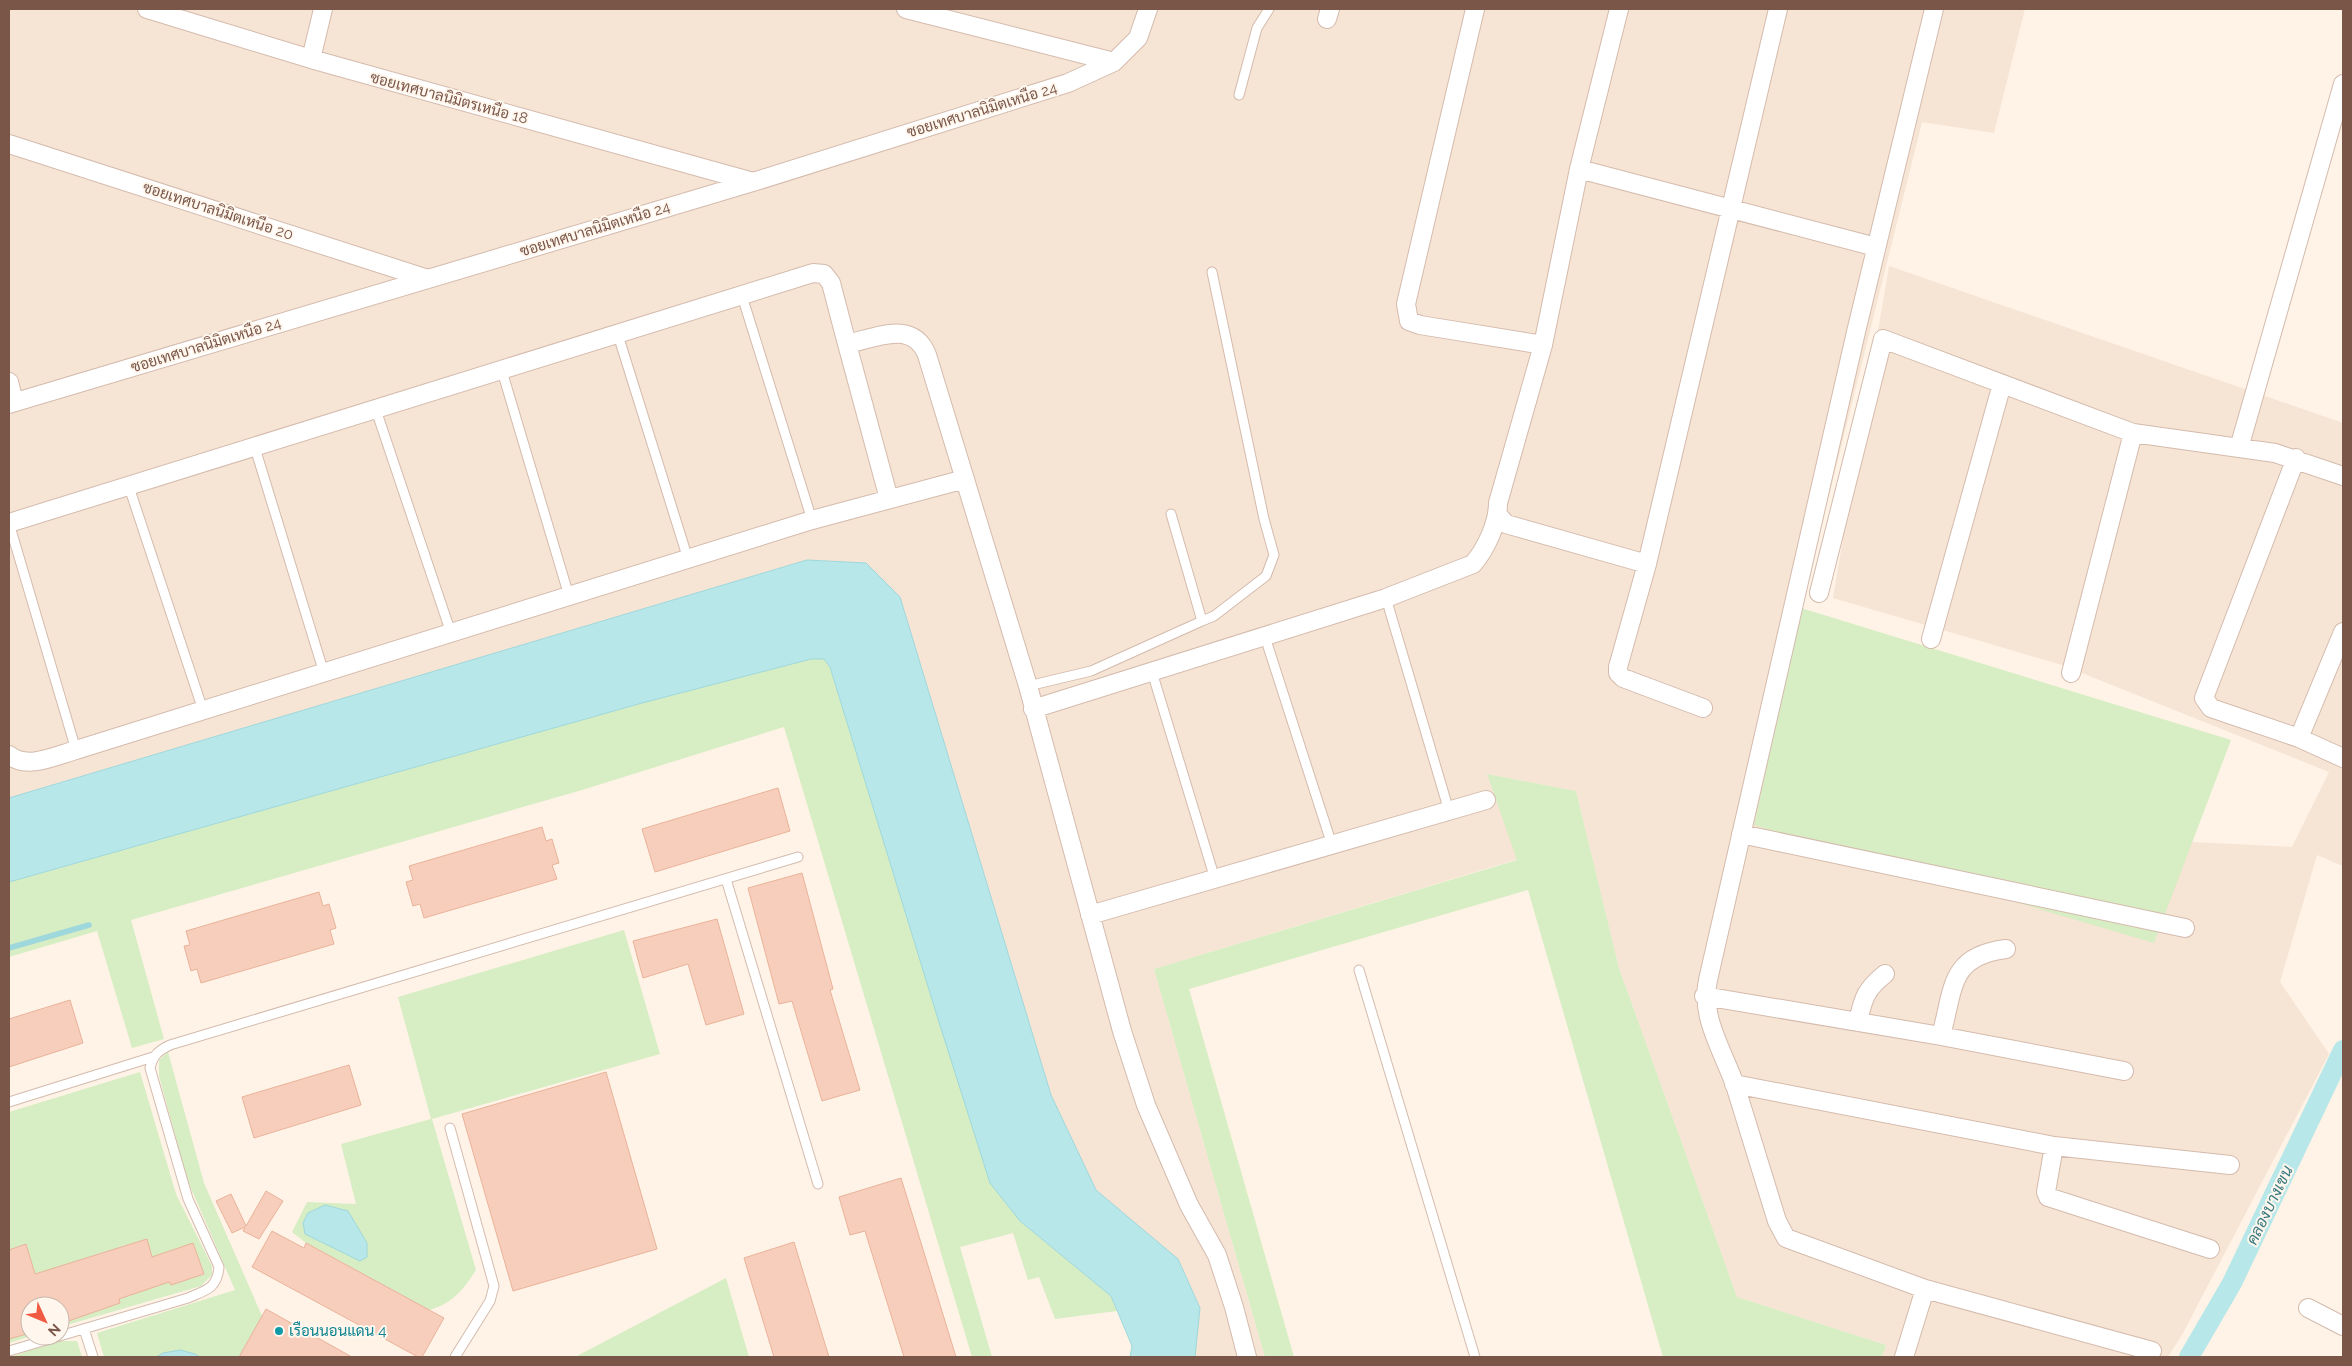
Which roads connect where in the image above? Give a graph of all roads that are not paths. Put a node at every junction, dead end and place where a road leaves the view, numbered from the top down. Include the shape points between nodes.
1 (147, 9) edge
2 (323, 9) edge
3 (906, 9) edge
4 (1148, 9) edge
5 (1269, 9) edge
6 (1475, 9) edge
7 (1619, 9) edge
8 (1778, 9) edge
9 (1934, 9) edge
10 (311, 59) junction
11 (1114, 62) junction
12 (2343, 84) edge
13 (1238, 95) dead end
14 (9, 144) edge
15 (1579, 169) junction
16 (754, 182) junction
17 (1730, 209) junction
18 (1876, 247) junction
19 (1212, 272) dead end
20 (428, 279) junction
21 (742, 296) junction
22 (618, 335) junction
23 (847, 344) junction
24 (1543, 345) junction
25 (502, 371) junction
26 (9, 382) edge
27 (2002, 384) junction
28 (11, 403) edge
29 (376, 410) junction
30 (2133, 433) junction
31 (255, 448) junction
32 (2240, 448) junction
33 (2296, 458) junction
34 (2343, 476) edge
35 (965, 479) junction
36 (129, 487) junction
37 (889, 499) junction
38 (1171, 514) dead end
39 (1498, 515) junction
40 (812, 520) junction
41 (9, 523) edge
42 (688, 559) junction
43 (1647, 564) junction
44 (1820, 593) dead end
45 (569, 596) junction
46 (1386, 598) junction
47 (1202, 622) junction
48 (2343, 632) edge
49 (451, 633) junction
50 (1265, 638) junction
51 (1931, 639) dead end
52 (1152, 672) junction
53 (324, 673) junction
54 (2071, 673) dead end
55 (1028, 686) junction
56 (1702, 708) dead end
57 (1034, 709) junction
58 (203, 710) junction
59 (2299, 738) junction
60 (76, 750) junction
61 (9, 755) edge
62 (2343, 758) edge
63 (1486, 800) dead end
64 (1449, 811) junction
65 (1741, 834) junction
66 (1332, 845) junction
67 (798, 858) dead end
68 (726, 879) junction
69 (1215, 879) junction
70 (1090, 915) junction
71 (2184, 928) dead end
72 (2006, 949) dead end
73 (1358, 970) dead end
74 (1886, 974) dead end
75 (1704, 996) junction
76 (1858, 1022) junction
77 (1941, 1036) junction
78 (153, 1057) junction
79 (2124, 1071) dead end
80 (1734, 1084) junction
81 (9, 1102) edge
82 (450, 1128) dead end
83 (2054, 1146) junction
84 (2230, 1165) dead end
85 (818, 1184) dead end
86 (2210, 1249) dead end
87 (1925, 1289) junction
88 (2308, 1308) dead end
89 (2343, 1326) edge
90 (84, 1329) junction
91 (9, 1351) edge
92 (2152, 1351) dead end
93 (93, 1357) edge
94 (455, 1357) edge
95 (1247, 1357) edge
96 (1474, 1357) edge
97 (1904, 1357) edge

1 - 10 street, ซอยเทศบาลนิมิตรเหนือ 18
2 - 10 street
3 - 11 street
4 - 11 street, ซอยเทศบาลนิมิตเหนือ 24 via 1138,38
5 - 13 lane via 1257,28
6 - 24 street via 1406,314 1409,321 1420,325
7 - 15 street
8 - 17 street
9 - 18 street
10 - 16 street, ซอยเทศบาลนิมิตรเหนือ 18
11 - 16 street, ซอยเทศบาลนิมิตเหนือ 24 via 1068,83
12 - 32 street
14 - 20 street, ซอยเทศบาลนิมิตเหนือ 20
15 - 17 street
15 - 24 street
16 - 20 street, ซอยเทศบาลนิมิตเหนือ 24
17 - 18 street
17 - 43 street
18 - 65 street
19 - 47 lane via 1274,556 1266,576
20 - 28 street, ซอยเทศบาลนิมิตเหนือ 24
21 - 22 street
21 - 23 street via 813,273 824,274 832,283
21 - 40 lane
22 - 25 street
22 - 42 lane
23 - 35 street via 899,332 923,345
23 - 37 street
24 - 39 street via 1498,503
25 - 29 street
25 - 45 lane
26 - 28 street
27 - 30 street
27 - 44 street via 1883,339
27 - 51 street
29 - 31 street
29 - 49 lane
30 - 32 street
30 - 54 street
31 - 36 street
31 - 53 lane
32 - 33 street
33 - 34 street
33 - 59 street via 2204,698 2211,708
35 - 37 street
35 - 55 street
36 - 41 street
36 - 58 lane
37 - 40 street
38 - 47 lane
39 - 43 street via 1506,524
39 - 46 street via 1473,564
40 - 42 street
41 - 60 lane
42 - 45 street
43 - 56 street via 1618,673 1623,678
45 - 49 street
46 - 50 street
46 - 64 lane
47 - 55 lane via 1091,671
48 - 59 street
49 - 53 street
50 - 52 street
50 - 66 lane
52 - 57 street
52 - 69 lane
53 - 58 street
55 - 57 street
57 - 70 street
58 - 60 street
59 - 62 street
60 - 61 street via 27,763
63 - 64 street
64 - 66 street
65 - 71 street
65 - 75 street
66 - 69 street
67 - 68 lane
68 - 78 lane via 170,1045
68 - 85 lane
69 - 70 street
70 - 95 street via 1146,1105 1189,1205 1217,1255
72 - 77 street via 1986,952 1964,964 1957,975
73 - 96 lane
74 - 76 street via 1871,985 1864,996
75 - 76 street
75 - 80 street
76 - 77 street
77 - 79 street
78 - 81 lane
78 - 90 lane via 150,1068 188,1199 219,1267 218,1279 212,1287 188,1298
80 - 83 street
80 - 87 street via 1776,1221 1786,1238
82 - 94 lane via 494,1286 490,1301
83 - 84 street
83 - 86 street via 2046,1192 2048,1197
87 - 92 street
87 - 97 street
88 - 89 street
90 - 91 lane
90 - 93 lane

